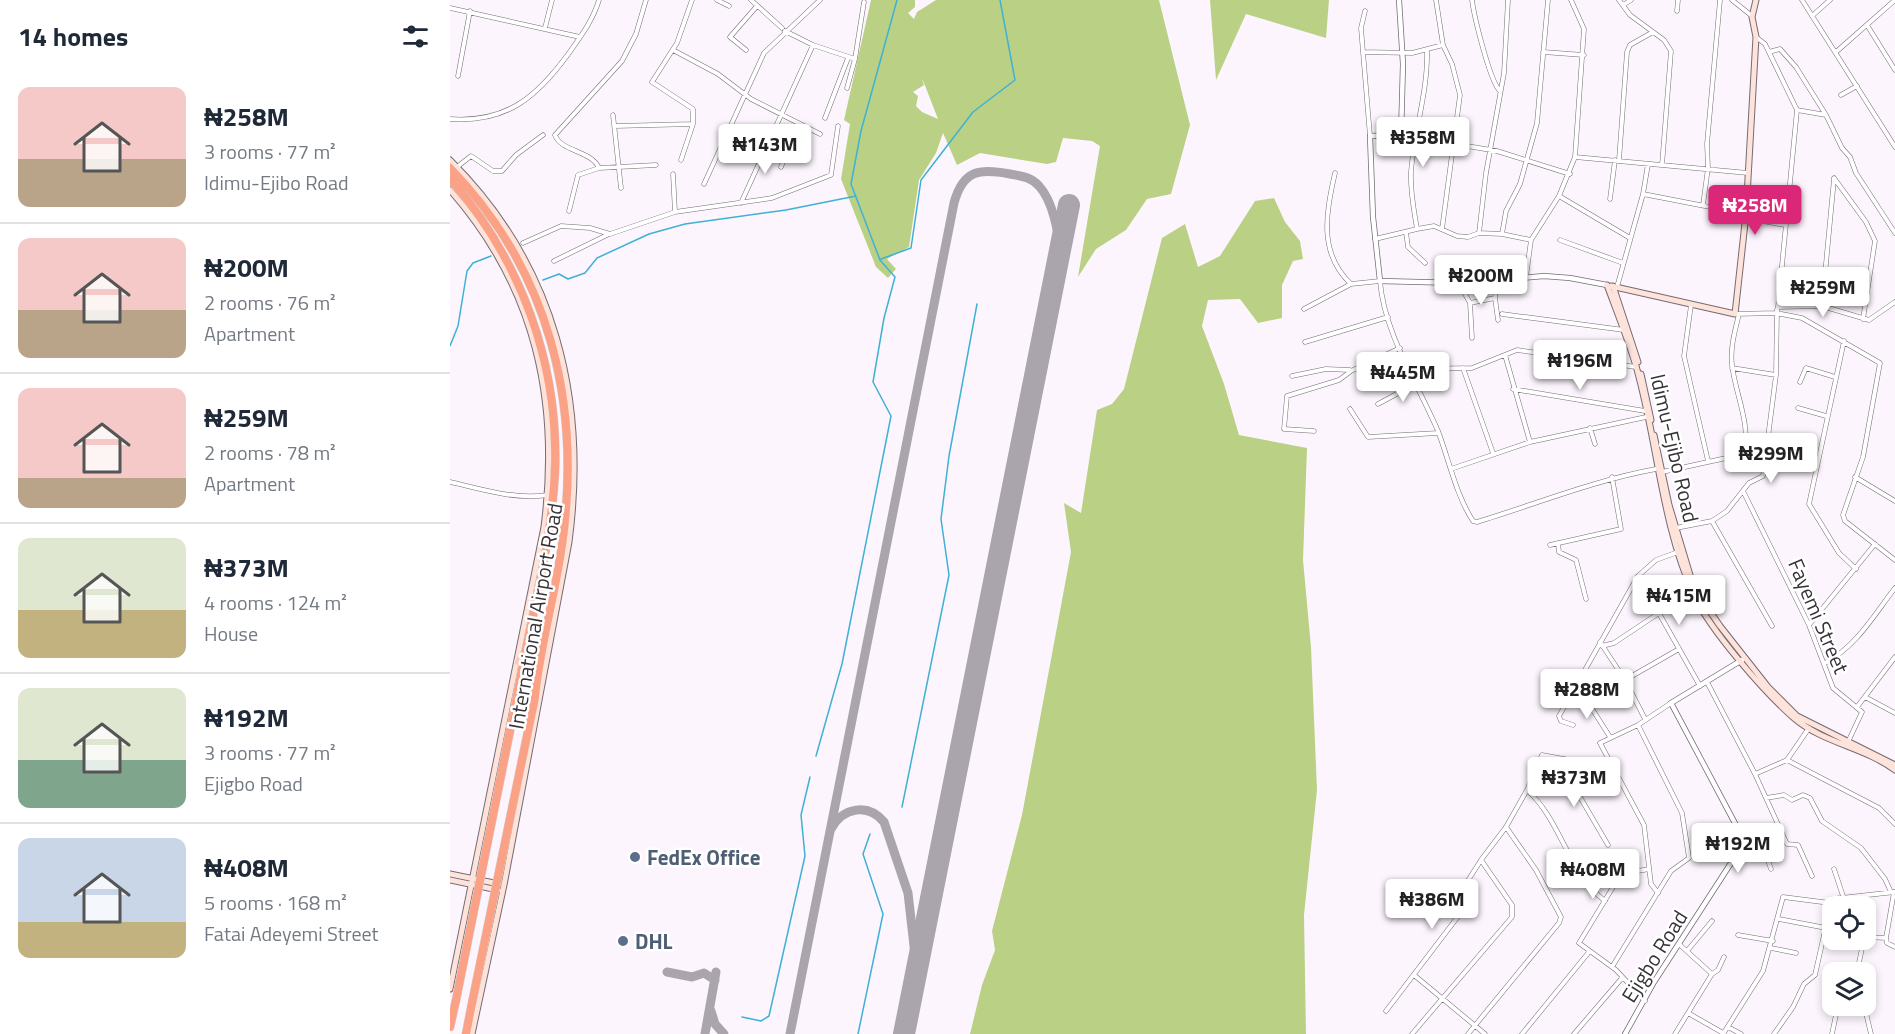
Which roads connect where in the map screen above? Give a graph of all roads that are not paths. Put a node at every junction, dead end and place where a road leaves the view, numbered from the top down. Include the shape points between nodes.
1 (552, 0) edge
2 (599, 0) edge
3 (646, 0) edge
4 (692, 0) edge
5 (717, 0) edge
6 (751, 0) edge
7 (820, 0) edge
8 (1399, 0) edge
9 (1436, 0) edge
10 (1472, 0) edge
11 (1508, 0) edge
12 (1548, 0) edge
13 (1571, 0) edge
14 (1619, 0) edge
15 (1630, 0) edge
16 (1678, 0) edge
17 (1720, 0) edge
18 (1732, 0) edge
19 (1756, 0) edge
20 (1802, 0) edge
21 (1830, 0) edge
22 (1895, 0) edge
23 (864, 2) dead end
24 (1623, 5) junction
25 (729, 6) dead end
26 (757, 6) junction
27 (450, 8) edge
28 (470, 11) junction
29 (1365, 11) dead end
30 (1677, 11) dead end
31 (1812, 16) junction
32 (1752, 17) junction
33 (1867, 25) junction
34 (545, 28) junction
35 (783, 30) junction
36 (1653, 32) junction
37 (580, 37) junction
38 (1756, 37) junction
39 (813, 45) junction
40 (1443, 45) junction
41 (673, 50) junction
42 (746, 50) dead end
43 (1427, 51) junction
44 (1836, 51) junction
45 (1363, 52) junction
46 (1543, 52) junction
47 (1769, 52) junction
48 (1403, 53) junction
49 (1584, 55) junction
50 (848, 58) junction
51 (855, 59) junction
52 (1895, 70) edge
53 (458, 76) dead end
54 (1857, 86) junction
55 (847, 88) dead end
56 (1501, 92) junction
57 (746, 95) junction
58 (1841, 96) dead end
59 (1797, 110) junction
60 (782, 113) junction
61 (1826, 115) junction
62 (613, 116) dead end
63 (825, 118) dead end
64 (450, 119) edge
65 (693, 124) junction
66 (615, 126) junction
67 (838, 126) dead end
68 (818, 133) dead end
69 (543, 135) dead end
70 (1401, 135) junction
71 (1370, 136) junction
72 (1416, 136) junction
73 (770, 140) junction
74 (1454, 142) junction
75 (1895, 147) edge
76 (1491, 150) junction
77 (1575, 157) junction
78 (1526, 159) junction
79 (450, 160) edge
80 (681, 160) dead end
81 (1617, 160) junction
82 (1648, 164) junction
83 (656, 165) dead end
84 (1662, 165) junction
85 (619, 167) junction
86 (780, 167) dead end
87 (454, 168) edge
88 (599, 168) junction
89 (1708, 168) junction
90 (1335, 173) dead end
91 (1748, 173) junction
92 (673, 174) dead end
93 (1570, 174) junction
94 (450, 179) edge
95 (704, 184) dead end
96 (621, 188) dead end
97 (450, 190) edge
98 (1644, 194) junction
99 (1559, 196) junction
100 (1610, 199) dead end
101 (741, 203) junction
102 (1703, 205) junction
103 (569, 211) dead end
104 (675, 213) junction
105 (1745, 216) junction
106 (1786, 225) junction
107 (1417, 229) junction
108 (1442, 229) junction
109 (1406, 232) junction
110 (1479, 233) junction
111 (1895, 233) edge
112 (610, 234) junction
113 (1502, 234) junction
114 (1630, 238) junction
115 (1375, 239) junction
116 (1531, 240) junction
117 (1560, 240) dead end
118 (523, 243) dead end
119 (554, 261) dead end
120 (1425, 263) dead end
121 (1623, 263) junction
122 (1526, 277) junction
123 (1380, 281) junction
124 (1497, 282) junction
125 (1459, 283) junction
126 (1351, 284) junction
127 (1612, 286) junction
128 (1495, 298) junction
129 (1895, 302) edge
130 (1470, 303) junction
131 (1691, 305) junction
132 (1822, 306) junction
133 (1304, 309) dead end
134 (1777, 310) junction
135 (1502, 314) dead end
136 (1737, 314) junction
137 (1388, 317) junction
138 (1863, 319) junction
139 (1498, 320) dead end
140 (1624, 330) junction
141 (1472, 338) dead end
142 (1844, 341) junction
143 (1305, 342) dead end
144 (1400, 348) junction
145 (1505, 355) junction
146 (1635, 359) junction
147 (1636, 367) junction
148 (1463, 368) junction
149 (1732, 368) junction
150 (1410, 369) junction
151 (1351, 370) junction
152 (1776, 375) junction
153 (1292, 376) dead end
154 (1835, 377) junction
155 (1800, 382) dead end
156 (1417, 383) junction
157 (1513, 389) junction
158 (1645, 400) junction
159 (1378, 404) dead end
160 (1798, 408) dead end
161 (1350, 409) dead end
162 (1646, 414) junction
163 (1826, 416) junction
164 (1590, 428) junction
165 (1314, 431) dead end
166 (1438, 433) junction
167 (1530, 442) junction
168 (1594, 444) dead end
169 (1493, 453) junction
170 (1708, 461) junction
171 (1451, 469) junction
172 (1659, 471) junction
173 (1612, 477) junction
174 (1856, 477) junction
175 (450, 482) edge
176 (1744, 493) junction
177 (548, 495) junction
178 (533, 497) junction
179 (1894, 499) edge
180 (547, 504) junction
181 (1712, 521) junction
182 (1676, 528) junction
183 (1558, 543) junction
184 (1875, 544) junction
185 (1550, 545) dead end
186 (1678, 552) junction
187 (1895, 560) edge
188 (1856, 568) junction
189 (1638, 576) junction
190 (1895, 588) edge
191 (1586, 599) dead end
192 (1659, 613) junction
193 (1809, 625) junction
194 (1772, 626) dead end
195 (1601, 644) junction
196 (526, 647) junction
197 (1679, 649) junction
198 (1895, 657) edge
199 (1742, 660) junction
200 (518, 662) junction
201 (544, 662) junction
202 (1825, 664) junction
203 (1625, 680) junction
204 (1707, 682) junction
205 (1701, 686) junction
206 (1573, 693) junction
207 (1864, 697) junction
208 (1671, 703) junction
209 (1857, 707) junction
210 (1895, 713) edge
211 (1645, 719) junction
212 (1573, 725) dead end
213 (1638, 725) junction
214 (1809, 728) junction
215 (1610, 738) junction
216 (1848, 742) junction
217 (1562, 760) junction
218 (1608, 760) junction
219 (1787, 760) junction
220 (1895, 765) edge
221 (1895, 770) edge
222 (1755, 774) junction
223 (1527, 790) junction
224 (1766, 798) junction
225 (1895, 824) edge
226 (1506, 827) junction
227 (1739, 844) junction
228 (1608, 845) dead end
229 (1482, 860) junction
230 (1649, 869) junction
231 (1771, 869) dead end
232 (1834, 869) dead end
233 (474, 872) junction
234 (450, 874) edge
235 (1812, 876) dead end
236 (505, 878) junction
237 (450, 880) edge
238 (472, 882) junction
239 (503, 888) junction
240 (1893, 892) edge
241 (1658, 893) junction
242 (1843, 896) joint
243 (1605, 901) junction
244 (1822, 902) edge
245 (1779, 919) junction
246 (1712, 921) dead end
247 (1822, 927) edge
248 (1737, 935) dead end
249 (1876, 938) edge
250 (1886, 938) junction
251 (1773, 941) junction
252 (1680, 945) junction
253 (1822, 945) edge
254 (1895, 947) edge
255 (1771, 948) junction
256 (1687, 951) junction
257 (1589, 952) junction
258 (1796, 952) dead end
259 (1724, 957) dead end
260 (1612, 967) junction
261 (1712, 974) junction
262 (1414, 975) junction
263 (1622, 978) junction
264 (450, 989) edge
265 (1443, 999) junction
266 (1645, 1001) junction
267 (1386, 1011) dead end
268 (1688, 1013) junction
269 (1836, 1016) edge
270 (1867, 1016) edge
271 (1475, 1026) junction
272 (1728, 1027) junction
273 (450, 1028) edge
274 (466, 1034) edge
275 (472, 1034) edge
276 (1412, 1034) edge
277 (1468, 1034) edge
278 (1485, 1034) edge
279 (1522, 1034) edge
280 (1574, 1034) edge
281 (1625, 1034) edge
282 (1675, 1034) edge
283 (1723, 1034) edge
284 (1741, 1034) edge
285 (1774, 1034) edge
286 (1832, 1034) edge
287 (1871, 1034) edge

1 - 34 street
2 - 37 street
3 - 88 street via 636,34 622,61 555,135 594,160
4 - 41 street
5 - 25 street
6 - 26 street
7 - 35 street
8 - 48 street
9 - 40 street
10 - 56 street via 1478,34 1495,86
11 - 56 street
12 - 46 street
13 - 49 street via 1583,24
14 - 24 street
15 - 24 street
16 - 30 street
17 - 89 street
18 - 32 street
19 - 32 main road
20 - 31 street
21 - 31 street
22 - 33 street
23 - 51 street
24 - 36 street
26 - 35 street
26 - 42 street via 730,37
27 - 28 street
28 - 34 street
28 - 53 street
29 - 45 street via 1361,28
31 - 44 street
32 - 38 main road
33 - 44 street
33 - 52 street
34 - 37 street
35 - 39 street
35 - 57 street via 764,53
36 - 81 street via 1630,45 1627,52
36 - 84 street via 1671,51
37 - 64 street via 544,86 507,112 469,121
38 - 47 street
38 - 91 main road
39 - 50 street
39 - 60 street
40 - 43 street
40 - 74 street via 1460,95
41 - 57 street
41 - 65 street via 653,84 690,106
43 - 48 street
43 - 72 street via 1427,78
44 - 54 street
45 - 48 street
45 - 71 street
46 - 49 street
46 - 78 street via 1537,123
47 - 59 street
47 - 61 street via 1780,50 1796,67
48 - 70 street
49 - 77 street
50 - 51 street
50 - 63 street
51 - 55 street
54 - 58 street
54 - 75 street
56 - 76 street
57 - 60 street
57 - 95 street
59 - 61 street
59 - 106 street
60 - 68 street
60 - 73 street
61 - 111 street via 1856,174
62 - 66 street
65 - 66 street
65 - 80 street
66 - 85 street
67 - 101 street via 831,175 772,198
69 - 87 street via 502,171 493,171 471,156
70 - 71 street
70 - 72 street
71 - 115 street
72 - 74 street
72 - 107 street via 1411,194
73 - 86 street via 787,152
73 - 101 street
74 - 76 street
74 - 108 street
76 - 78 street
76 - 110 street
77 - 81 street
77 - 93 street
78 - 93 street
78 - 113 street via 1520,184 1506,211
79 - 87 main road, International Airport Road
81 - 82 street
81 - 100 street
82 - 84 street
82 - 98 street
83 - 85 street
84 - 89 street
85 - 88 street
85 - 96 street
87 - 201 highway, International Airport Road via 522,264 551,338 565,404 566,518
88 - 103 street via 576,177
89 - 91 street
89 - 102 street
90 - 126 street via 1325,233 1342,276
91 - 105 main road
92 - 104 street
93 - 99 street
94 - 196 highway, International Airport Road via 486,224 512,269 533,319 549,380 555,431 552,499
97 - 177 main road, International Airport Road via 509,276 527,324 546,395 551,451
98 - 102 street
98 - 114 street
99 - 114 street
99 - 116 street
101 - 104 street
102 - 105 street
104 - 112 street
105 - 106 street
105 - 136 main road
106 - 134 street
107 - 108 street
107 - 109 street
108 - 110 street via 1457,236
109 - 115 street
109 - 120 street via 1408,247
110 - 113 street
112 - 118 street via 561,226
112 - 119 street
113 - 116 street
114 - 121 street
115 - 123 street
116 - 122 street
117 - 121 street
121 - 127 street
122 - 124 street
122 - 127 street via 1570,278
123 - 125 street
123 - 126 street
123 - 137 street
124 - 125 street
124 - 128 street
125 - 130 street
126 - 133 street
127 - 131 main road
127 - 140 main road, Idimu-Ejibo Road
127 - 146 main road, Idimu-Ejibo Road
128 - 130 street
128 - 139 street
129 - 138 street via 1871,319
130 - 141 street
131 - 136 main road
131 - 170 street via 1684,356
132 - 134 street
132 - 138 street
132 - 138 street via 1834,178 1860,212 1875,241
134 - 136 street
134 - 142 street via 1802,318
134 - 152 street
135 - 140 street
136 - 149 street
137 - 143 street
137 - 144 street
140 - 146 main road, Idimu-Ejibo Road
142 - 154 street
142 - 174 street via 1880,363
144 - 150 street
144 - 151 street
145 - 147 street via 1517,350 1530,351
145 - 148 street
145 - 157 street
146 - 147 main road, Idimu-Ejibo Road
146 - 158 main road, Idimu-Ejibo Road
147 - 158 main road, Idimu-Ejibo Road
148 - 150 street
148 - 169 street
149 - 152 street
149 - 170 street via 1746,433 1744,452
150 - 156 street
151 - 153 street via 1326,369
151 - 165 street via 1339,380 1287,396 1284,429
152 - 176 street via 1763,476 1749,483
154 - 155 street via 1806,368
154 - 163 street
156 - 159 street
156 - 166 street
157 - 162 street
157 - 167 street
158 - 162 main road, Idimu-Ejibo Road
158 - 172 main road, Idimu-Ejibo Road
160 - 163 street
161 - 166 street via 1368,437
162 - 164 street
162 - 172 main road, Idimu-Ejibo Road
163 - 188 street via 1809,504 1839,553
164 - 167 street
164 - 168 street
166 - 171 street
167 - 169 street
169 - 171 street
170 - 172 street
171 - 173 street via 1471,518 1477,522
172 - 173 street
172 - 182 main road, Idimu-Ejibo Road
172 - 186 main road, Idimu-Ejibo Road
173 - 183 street via 1621,529
174 - 179 street
174 - 184 street via 1843,519
175 - 178 street
176 - 181 street via 1727,512
176 - 193 street, Fayemi Street
177 - 178 street
177 - 180 main road, International Airport Road
178 - 180 street
180 - 200 main road, International Airport Road
181 - 182 street
181 - 194 street
182 - 199 main road, Idimu-Ejibo Road via 1698,594
183 - 185 street
183 - 191 street via 1559,552 1576,560
184 - 187 street
184 - 188 street
186 - 189 street via 1656,560
186 - 199 main road, Idimu-Ejibo Road via 1694,597
188 - 193 street
189 - 192 street
189 - 195 street
190 - 202 street via 1843,653
192 - 195 street via 1614,643
192 - 197 street
193 - 202 street, Fayemi Street
195 - 203 street
195 - 206 street
196 - 200 main road
196 - 273 highway, International Airport Road, bridge
197 - 203 street
197 - 205 street
198 - 207 street
199 - 204 street
199 - 214 main road, Idimu-Ejibo Road via 1765,690
199 - 216 main road, Idimu-Ejibo Road via 1797,716
200 - 233 main road, International Airport Road
201 - 236 main road, International Airport Road
201 - 274 highway, International Airport Road, bridge
202 - 209 street, Fayemi Street via 1833,688
203 - 211 street
204 - 205 street
204 - 222 street
205 - 208 street
206 - 212 street via 1558,718
206 - 215 street via 1589,704
207 - 209 street
207 - 210 street
208 - 211 street
208 - 227 street via 1737,827
209 - 216 street via 1862,714
211 - 213 street
213 - 215 street
213 - 241 street via 1686,826 1689,860 1671,871
214 - 219 street
214 - 221 main road, Idimu-Ejibo Road
215 - 218 street via 1600,743
216 - 220 main road, Idimu-Ejibo Road
217 - 218 street via 1595,765
217 - 223 street via 1542,755
217 - 228 street
218 - 230 street via 1644,825
219 - 222 street
219 - 225 street via 1879,808
222 - 224 street
223 - 226 street
223 - 243 street via 1539,801 1589,887
224 - 235 street via 1787,844 1798,845
224 - 240 street via 1810,798 1822,821 1861,848
226 - 229 street
226 - 271 street via 1562,917
227 - 231 street via 1763,847
227 - 252 street, Ejigbo Road
229 - 262 street via 1460,893 1466,906
229 - 265 street via 1514,911
230 - 241 street via 1651,888
230 - 243 street via 1621,874
232 - 242 street
233 - 236 main road via 495,880
233 - 238 main road, International Airport Road
234 - 238 main road
236 - 239 main road, International Airport Road
237 - 238 main road
238 - 239 main road
238 - 264 main road, International Airport Road
239 - 275 main road, International Airport Road
240 - 242 street
240 - 250 street
241 - 260 street
243 - 257 street via 1579,943
244 - 245 street via 1784,896
245 - 247 street
245 - 251 street
246 - 256 street
248 - 251 street
249 - 250 street
250 - 254 street via 1887,944
251 - 255 street
252 - 256 street
252 - 266 street, Ejigbo Road
253 - 285 street via 1815,975 1804,984
255 - 258 street
255 - 272 street via 1757,983
256 - 261 street
257 - 260 street
257 - 279 street
259 - 261 street
260 - 263 street
261 - 268 street
262 - 265 street
262 - 267 street
263 - 266 street
263 - 280 street
265 - 271 street
265 - 276 street
266 - 281 street, Ejigbo Road
268 - 282 street
268 - 283 street
269 - 286 street
270 - 287 street
271 - 277 street
271 - 278 street
272 - 283 street
272 - 284 street

